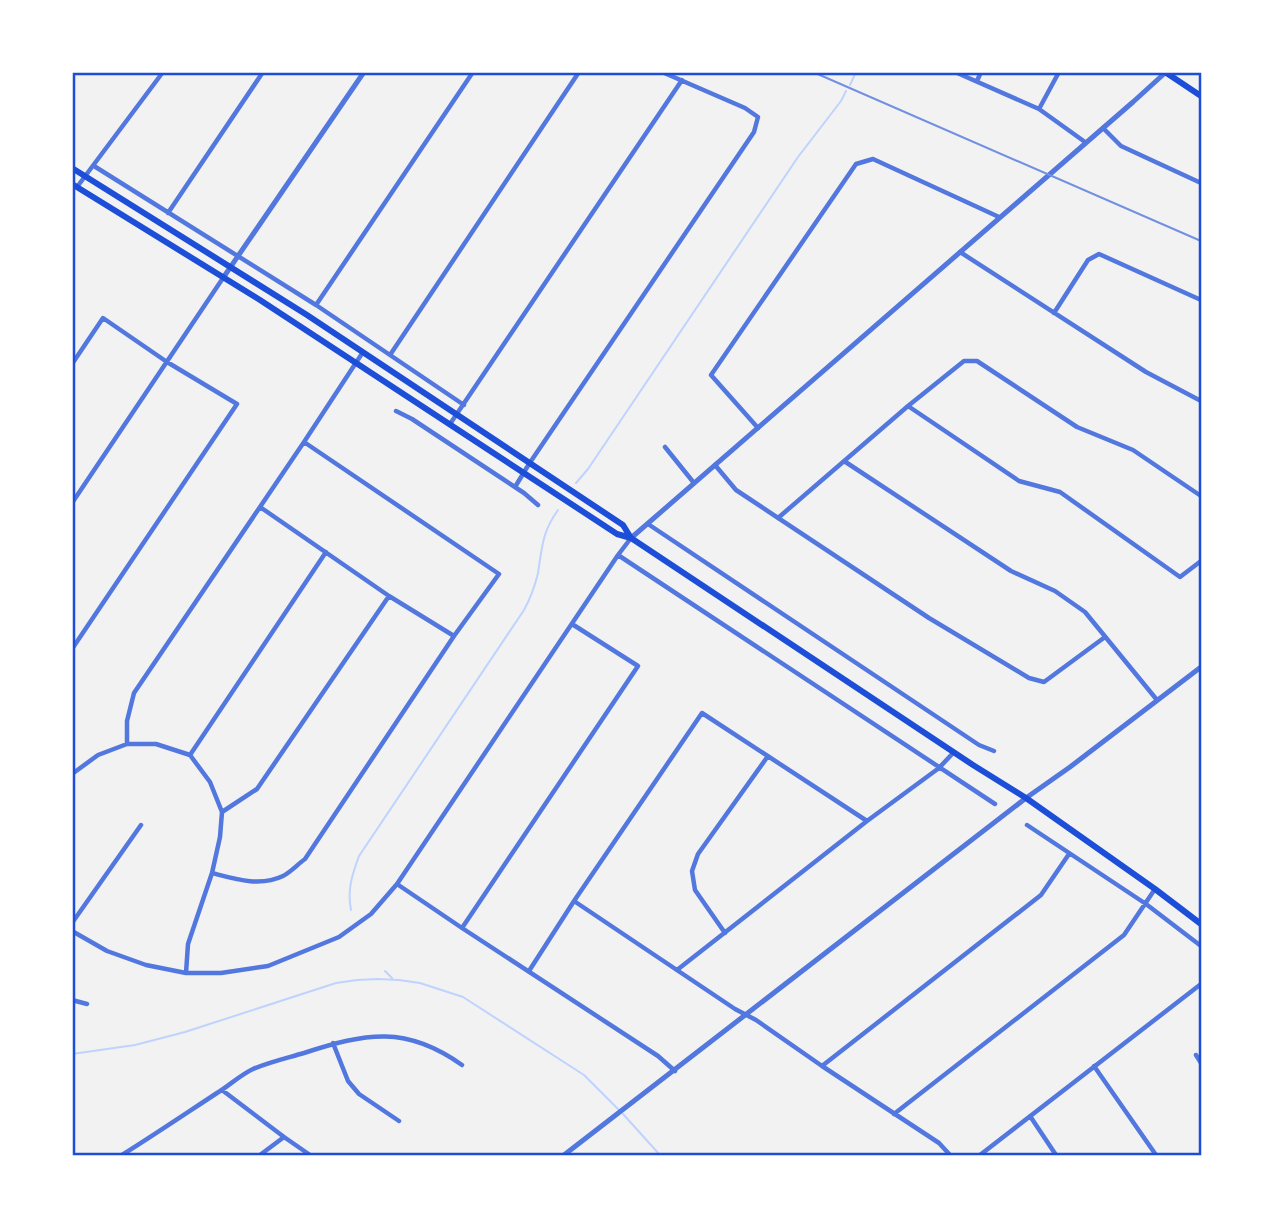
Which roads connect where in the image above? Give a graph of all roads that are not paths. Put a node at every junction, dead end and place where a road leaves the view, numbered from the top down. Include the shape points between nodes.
1 (163, 72) edge
2 (263, 72) edge
3 (364, 72) edge
4 (473, 72) edge
5 (579, 72) edge
6 (662, 72) edge
7 (955, 72) edge
8 (981, 72) edge
9 (1059, 72) edge
10 (1166, 72) edge
11 (682, 80) junction
12 (976, 81) junction
13 (1201, 96) edge
14 (1039, 109) junction
15 (1104, 128) junction
16 (1085, 142) junction
17 (94, 166) junction
18 (72, 168) edge
19 (85, 177) junction
20 (1201, 183) edge
21 (74, 185) edge
22 (168, 212) junction
23 (999, 217) junction
24 (960, 253) junction
25 (238, 257) junction
26 (231, 268) junction
27 (223, 278) junction
28 (1201, 300) edge
29 (316, 305) junction
30 (1054, 313) junction
31 (363, 352) junction
32 (390, 355) junction
33 (167, 362) junction
34 (355, 363) junction
35 (72, 365) edge
36 (1201, 401) edge
37 (464, 405) junction
38 (908, 406) junction
39 (396, 411) dead end
40 (457, 414) junction
41 (450, 424) junction
42 (758, 428) junction
43 (304, 442) junction
44 (665, 447) dead end
45 (844, 461) junction
46 (529, 464) junction
47 (715, 466) junction
48 (523, 473) junction
49 (695, 483) junction
50 (515, 488) junction
51 (1201, 496) edge
52 (72, 503) edge
53 (537, 505) dead end
54 (260, 508) junction
55 (778, 518) junction
56 (648, 524) junction
57 (631, 538) junction
58 (326, 552) junction
59 (618, 555) junction
60 (1201, 561) edge
61 (389, 596) junction
62 (572, 624) junction
63 (454, 636) junction
64 (1105, 637) junction
65 (72, 649) edge
66 (1201, 667) edge
67 (1157, 700) junction
68 (127, 744) junction
69 (994, 751) dead end
70 (954, 752) junction
71 (190, 755) junction
72 (768, 756) junction
73 (939, 768) junction
74 (72, 774) edge
75 (1026, 798) junction
76 (995, 804) dead end
77 (222, 812) junction
78 (867, 821) junction
79 (141, 825) dead end
80 (1027, 825) dead end
81 (1069, 854) junction
82 (212, 873) junction
83 (397, 884) junction
84 (1156, 889) junction
85 (574, 901) junction
86 (1146, 904) junction
87 (72, 923) edge
88 (1201, 924) edge
89 (462, 928) junction
90 (72, 931) edge
91 (725, 933) junction
92 (1201, 946) edge
93 (676, 970) junction
94 (529, 971) junction
95 (186, 973) junction
96 (1201, 984) edge
97 (72, 1000) edge
98 (87, 1004) dead end
99 (746, 1016) junction
100 (333, 1043) junction
101 (1196, 1055) dead end
102 (1201, 1063) edge
103 (462, 1065) dead end
104 (822, 1066) junction
105 (1094, 1066) junction
106 (675, 1071) junction
107 (222, 1090) junction
108 (894, 1114) junction
109 (1030, 1116) junction
110 (399, 1121) dead end
111 (284, 1137) junction
112 (122, 1155) edge
113 (260, 1155) edge
114 (310, 1155) edge
115 (564, 1155) edge
116 (950, 1155) edge
117 (979, 1155) edge
118 (1056, 1155) edge
119 (1156, 1155) edge

1 - 17 street
2 - 22 street
3 - 25 street
4 - 29 street
5 - 32 street
6 - 11 street
7 - 12 street
8 - 12 street
9 - 14 street
10 - 13 main road
10 - 15 street
11 - 37 street
11 - 46 street via 758,117 754,132
12 - 14 street
14 - 16 street
15 - 16 street
15 - 20 street via 1121,146
16 - 23 street
17 - 19 street
17 - 22 street
18 - 19 main road
19 - 21 street
19 - 26 main road
21 - 27 main road
22 - 25 street
23 - 24 street
23 - 42 street via 873,159 856,164 711,375
24 - 30 street
24 - 42 street
25 - 26 street
25 - 29 street
26 - 27 street
26 - 31 main road
27 - 33 street
27 - 34 main road
28 - 30 street via 1099,254 1088,260
29 - 32 street
30 - 36 street
31 - 34 street
31 - 40 main road
32 - 37 street
33 - 35 street via 103,318
33 - 52 street
33 - 65 street via 237,404
34 - 41 main road
34 - 43 street
37 - 40 street
38 - 45 street
38 - 51 street via 964,361 977,361 1077,427 1133,450
38 - 60 street via 1019,481 1060,492 1180,577
39 - 50 street
40 - 41 street
40 - 46 main road
41 - 48 main road
42 - 47 street
43 - 54 street
43 - 63 street via 499,574
44 - 49 street
45 - 55 street
45 - 64 street via 1011,571 1055,591 1085,612
46 - 48 street
46 - 57 main road via 623,526
47 - 49 street
47 - 55 street via 736,490
48 - 50 street
48 - 57 main road via 617,534
49 - 56 street
50 - 53 street
54 - 58 street
54 - 68 street via 134,693
55 - 64 street via 1029,678 1044,681
56 - 57 street
56 - 69 street via 979,746
57 - 59 street
57 - 70 main road
58 - 61 street
58 - 71 street
59 - 62 street
59 - 73 street
61 - 63 street
61 - 77 street via 257,789
62 - 83 street
62 - 89 street via 638,666
63 - 82 street via 305,859 284,875 265,881
64 - 67 street
66 - 67 street
67 - 75 street
68 - 71 street via 156,744
68 - 74 street via 98,755
70 - 73 street
70 - 75 main road
71 - 77 street via 210,782
72 - 78 street
72 - 85 street via 702,713
72 - 91 street via 698,855 692,871 695,890
73 - 76 street
73 - 78 street
75 - 84 main road
75 - 99 street
77 - 82 street
78 - 91 street
79 - 87 street
80 - 81 street
81 - 86 street
81 - 104 street via 1041,895
82 - 95 street via 188,944
83 - 89 street
83 - 95 street via 371,914 339,937 268,966
84 - 86 street
84 - 88 main road
85 - 93 street
85 - 94 street
86 - 92 street
86 - 108 street via 1124,935
89 - 94 street
90 - 95 street via 107,951
91 - 93 street
93 - 99 street
94 - 106 street
96 - 105 street
97 - 98 street
99 - 104 street
99 - 106 street
100 - 103 street via 358,1037 400,1037 443,1052
100 - 107 street via 250,1070
100 - 110 street via 348,1081
101 - 102 street
104 - 108 street
105 - 109 street
105 - 119 street
106 - 115 street
107 - 111 street
107 - 112 street
108 - 116 street via 940,1143
109 - 117 street
109 - 118 street
111 - 113 street
111 - 114 street

